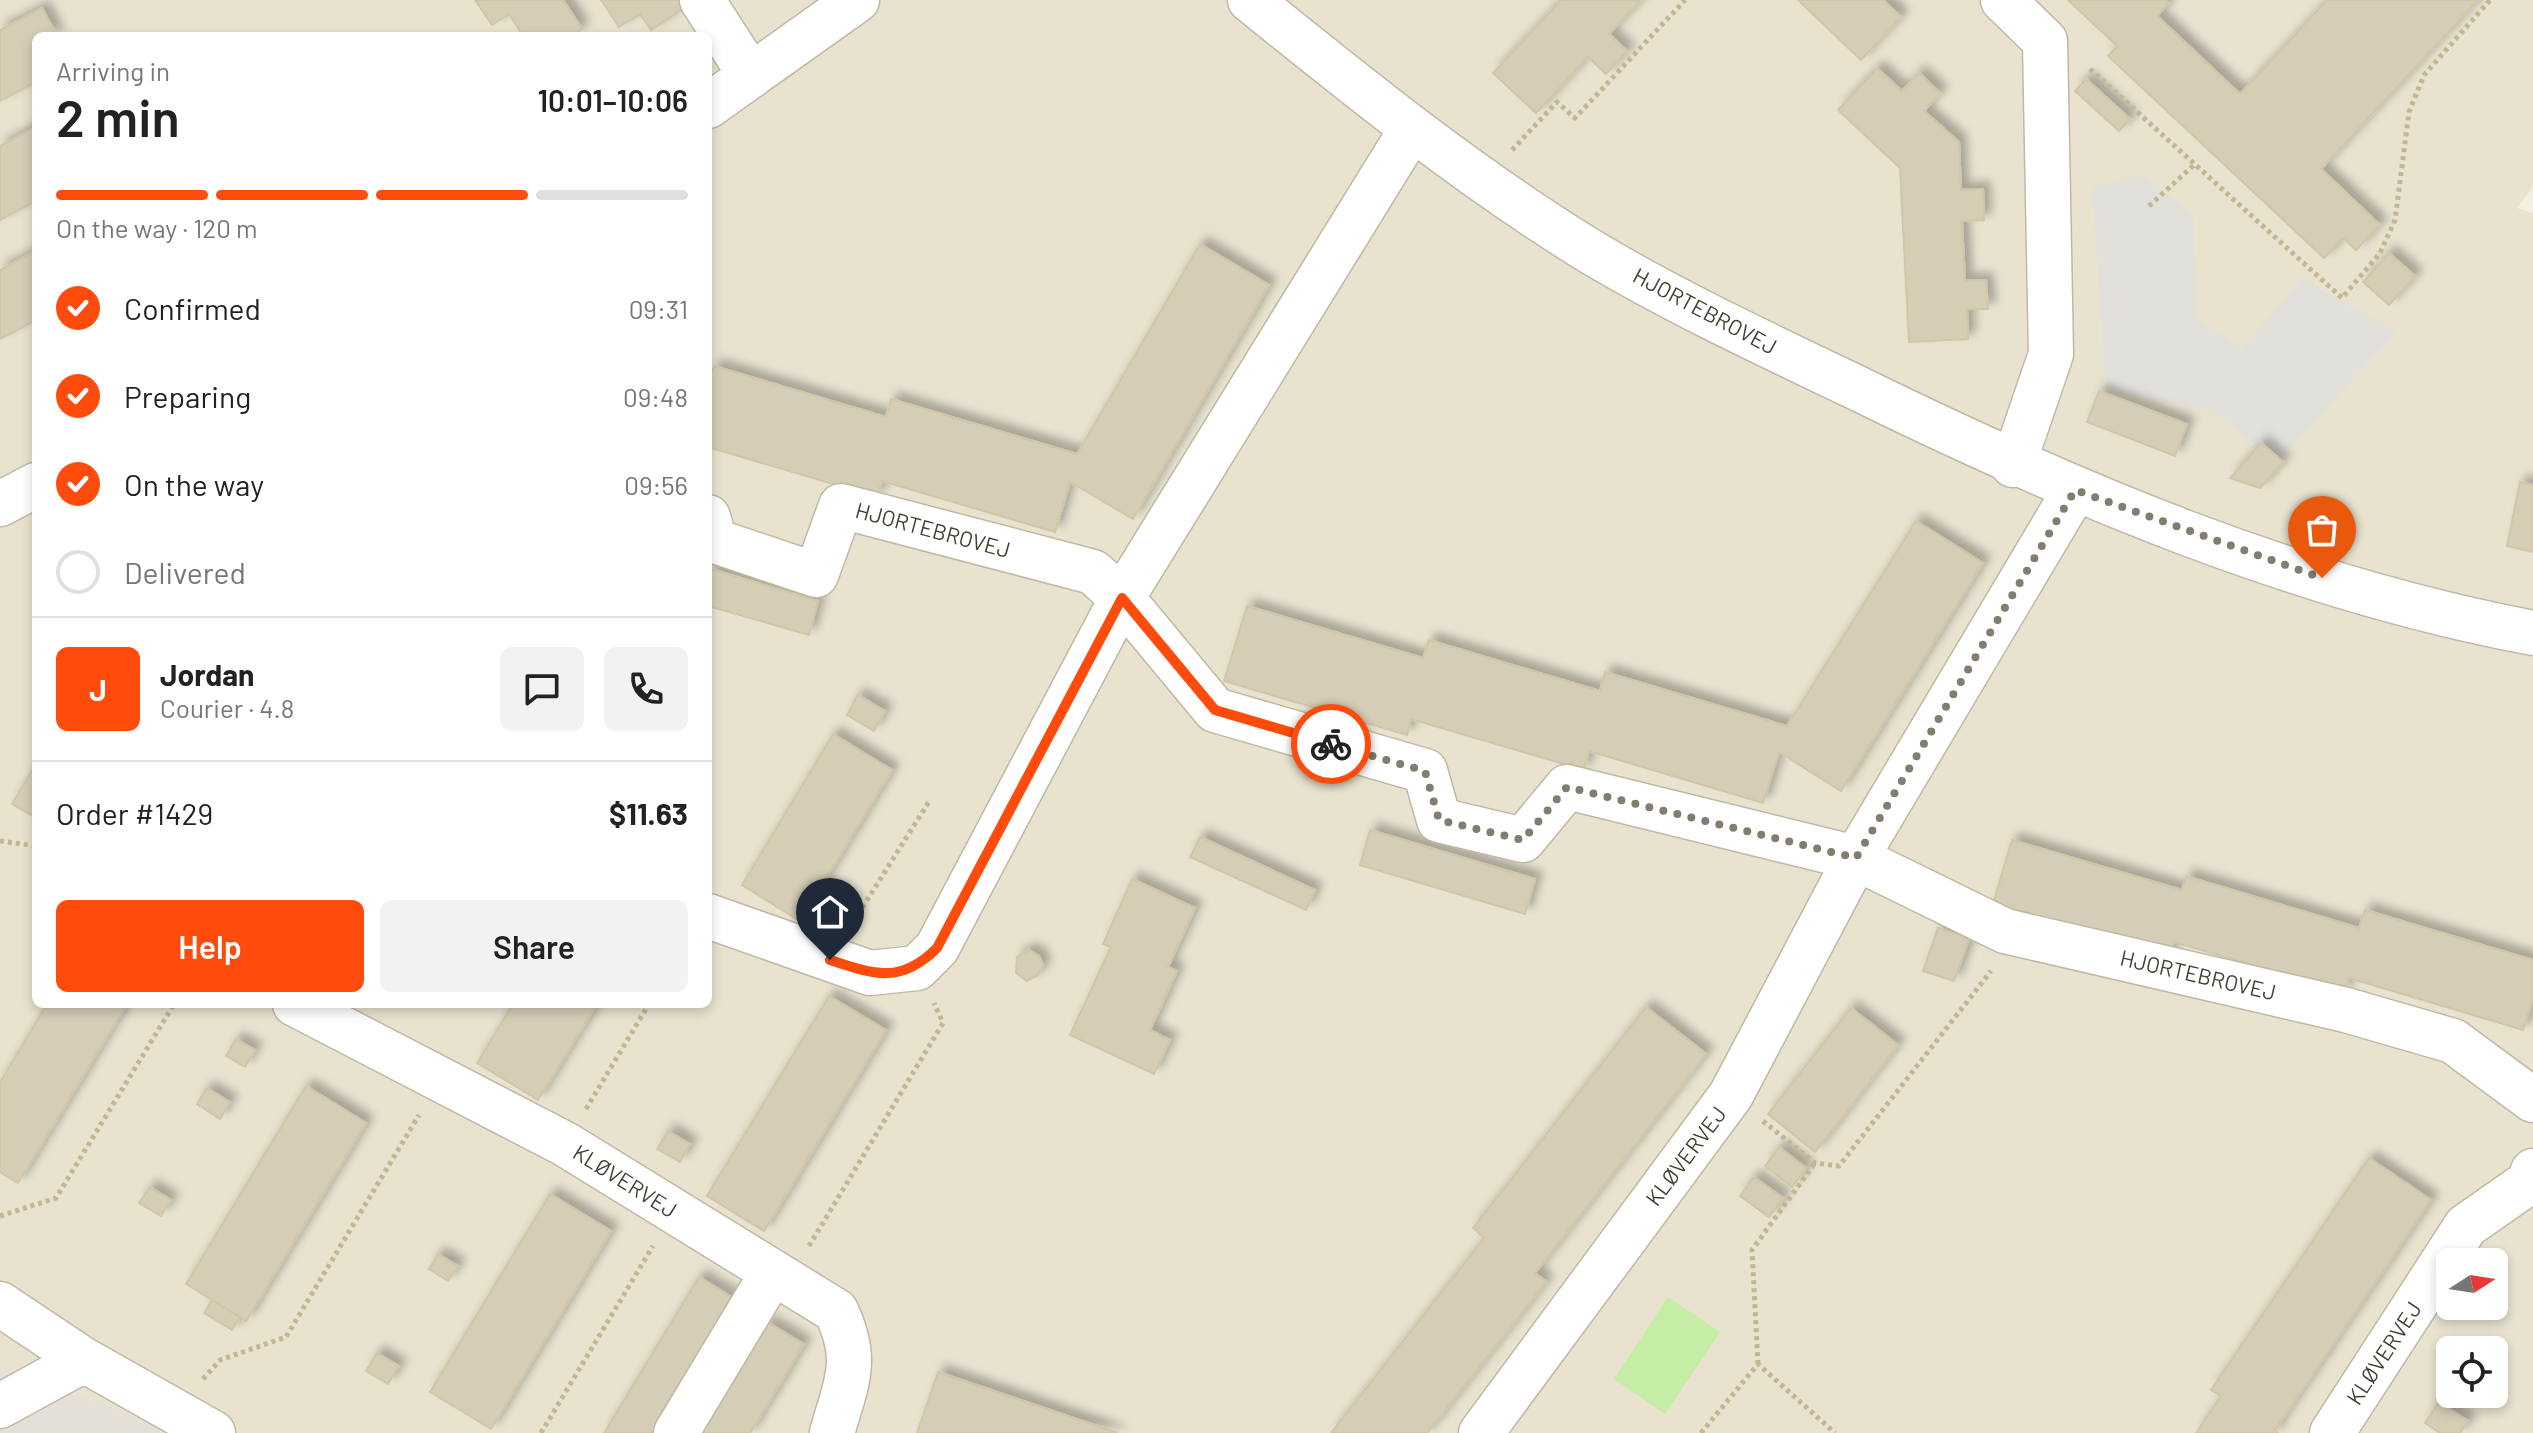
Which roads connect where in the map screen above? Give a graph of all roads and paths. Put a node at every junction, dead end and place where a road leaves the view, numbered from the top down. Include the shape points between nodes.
1 (702, 0) edge
2 (857, 0) edge
3 (1250, 0) edge
4 (1685, 0) edge
5 (2003, 0) edge
6 (2490, 0) edge
7 (2045, 41) junction
8 (751, 76) junction
9 (712, 103) edge
10 (1411, 130) junction
11 (2195, 164) junction
12 (1485, 180) junction
13 (2149, 206) dead end
14 (2013, 465) junction
15 (32, 487) edge
16 (2075, 490) junction
17 (0, 504) edge
18 (712, 531) edge
19 (1122, 598) junction
20 (2533, 633) edge
21 (930, 800) dead end
22 (0, 841) edge
23 (32, 845) edge
24 (1856, 858) junction
25 (712, 917) edge
26 (2005, 931) junction
27 (830, 960) junction
28 (917, 968) junction
29 (172, 1008) edge
30 (303, 1008) edge
31 (647, 1008) edge
32 (440, 1080) junction
33 (1731, 1095) junction
34 (2533, 1100) edge
35 (565, 1144) junction
36 (1815, 1163) junction
37 (2533, 1171) edge
38 (674, 1211) junction
39 (0, 1216) edge
40 (781, 1277) junction
41 (0, 1304) edge
42 (84, 1360) junction
43 (1758, 1364) junction
44 (0, 1406) edge
45 (174, 1411) junction
46 (213, 1433) edge
47 (541, 1433) edge
48 (676, 1433) edge
49 (832, 1433) edge
50 (1481, 1433) edge
51 (1701, 1433) edge
52 (1835, 1433) edge
53 (2332, 1433) edge

1 - 8 street
2 - 8 street
3 - 10 street, HJORTEBROVEJ
4 - 12 path via 1575,118 1557,102
5 - 7 street
6 - 11 path via 2424,75 2409,112 2395,220 2380,253 2342,298
7 - 11 path via 2087,66
7 - 14 street via 2051,354
8 - 9 street
10 - 12 street, HJORTEBROVEJ
10 - 19 street
11 - 13 path
12 - 14 street, HJORTEBROVEJ via 1589,250
14 - 16 street, HJORTEBROVEJ
15 - 17 street
16 - 20 street, HJORTEBROVEJ via 2293,571
16 - 24 street
18 - 19 street, HJORTEBROVEJ via 715,541 816,575 841,506 1093,572
19 - 24 street, HJORTEBROVEJ via 1215,710 1425,771 1439,820 1523,840 1567,787
19 - 28 street via 937,948
21 - 27 path
22 - 23 path
24 - 26 street, HJORTEBROVEJ
24 - 33 street, KLØVERVEJ
25 - 27 street
26 - 34 street, HJORTEBROVEJ via 2346,1010 2453,1041
26 - 36 path via 2001,957 1839,1166
27 - 28 street via 870,973
28 - 40 path via 943,1023
29 - 39 path via 56,1198
30 - 32 street, KLØVERVEJ
31 - 35 path
32 - 35 street, KLØVERVEJ
32 - 45 path via 286,1337 220,1360
33 - 36 path
33 - 50 street, KLØVERVEJ
35 - 38 street, KLØVERVEJ
36 - 43 path via 1752,1250
37 - 53 street, KLØVERVEJ via 2529,1182 2466,1226
38 - 40 street, KLØVERVEJ
38 - 47 path
40 - 48 street
40 - 49 street, KLØVERVEJ via 836,1311 849,1338 851,1366
41 - 42 street
42 - 44 street
42 - 45 street
43 - 51 path
43 - 52 path
45 - 46 street

